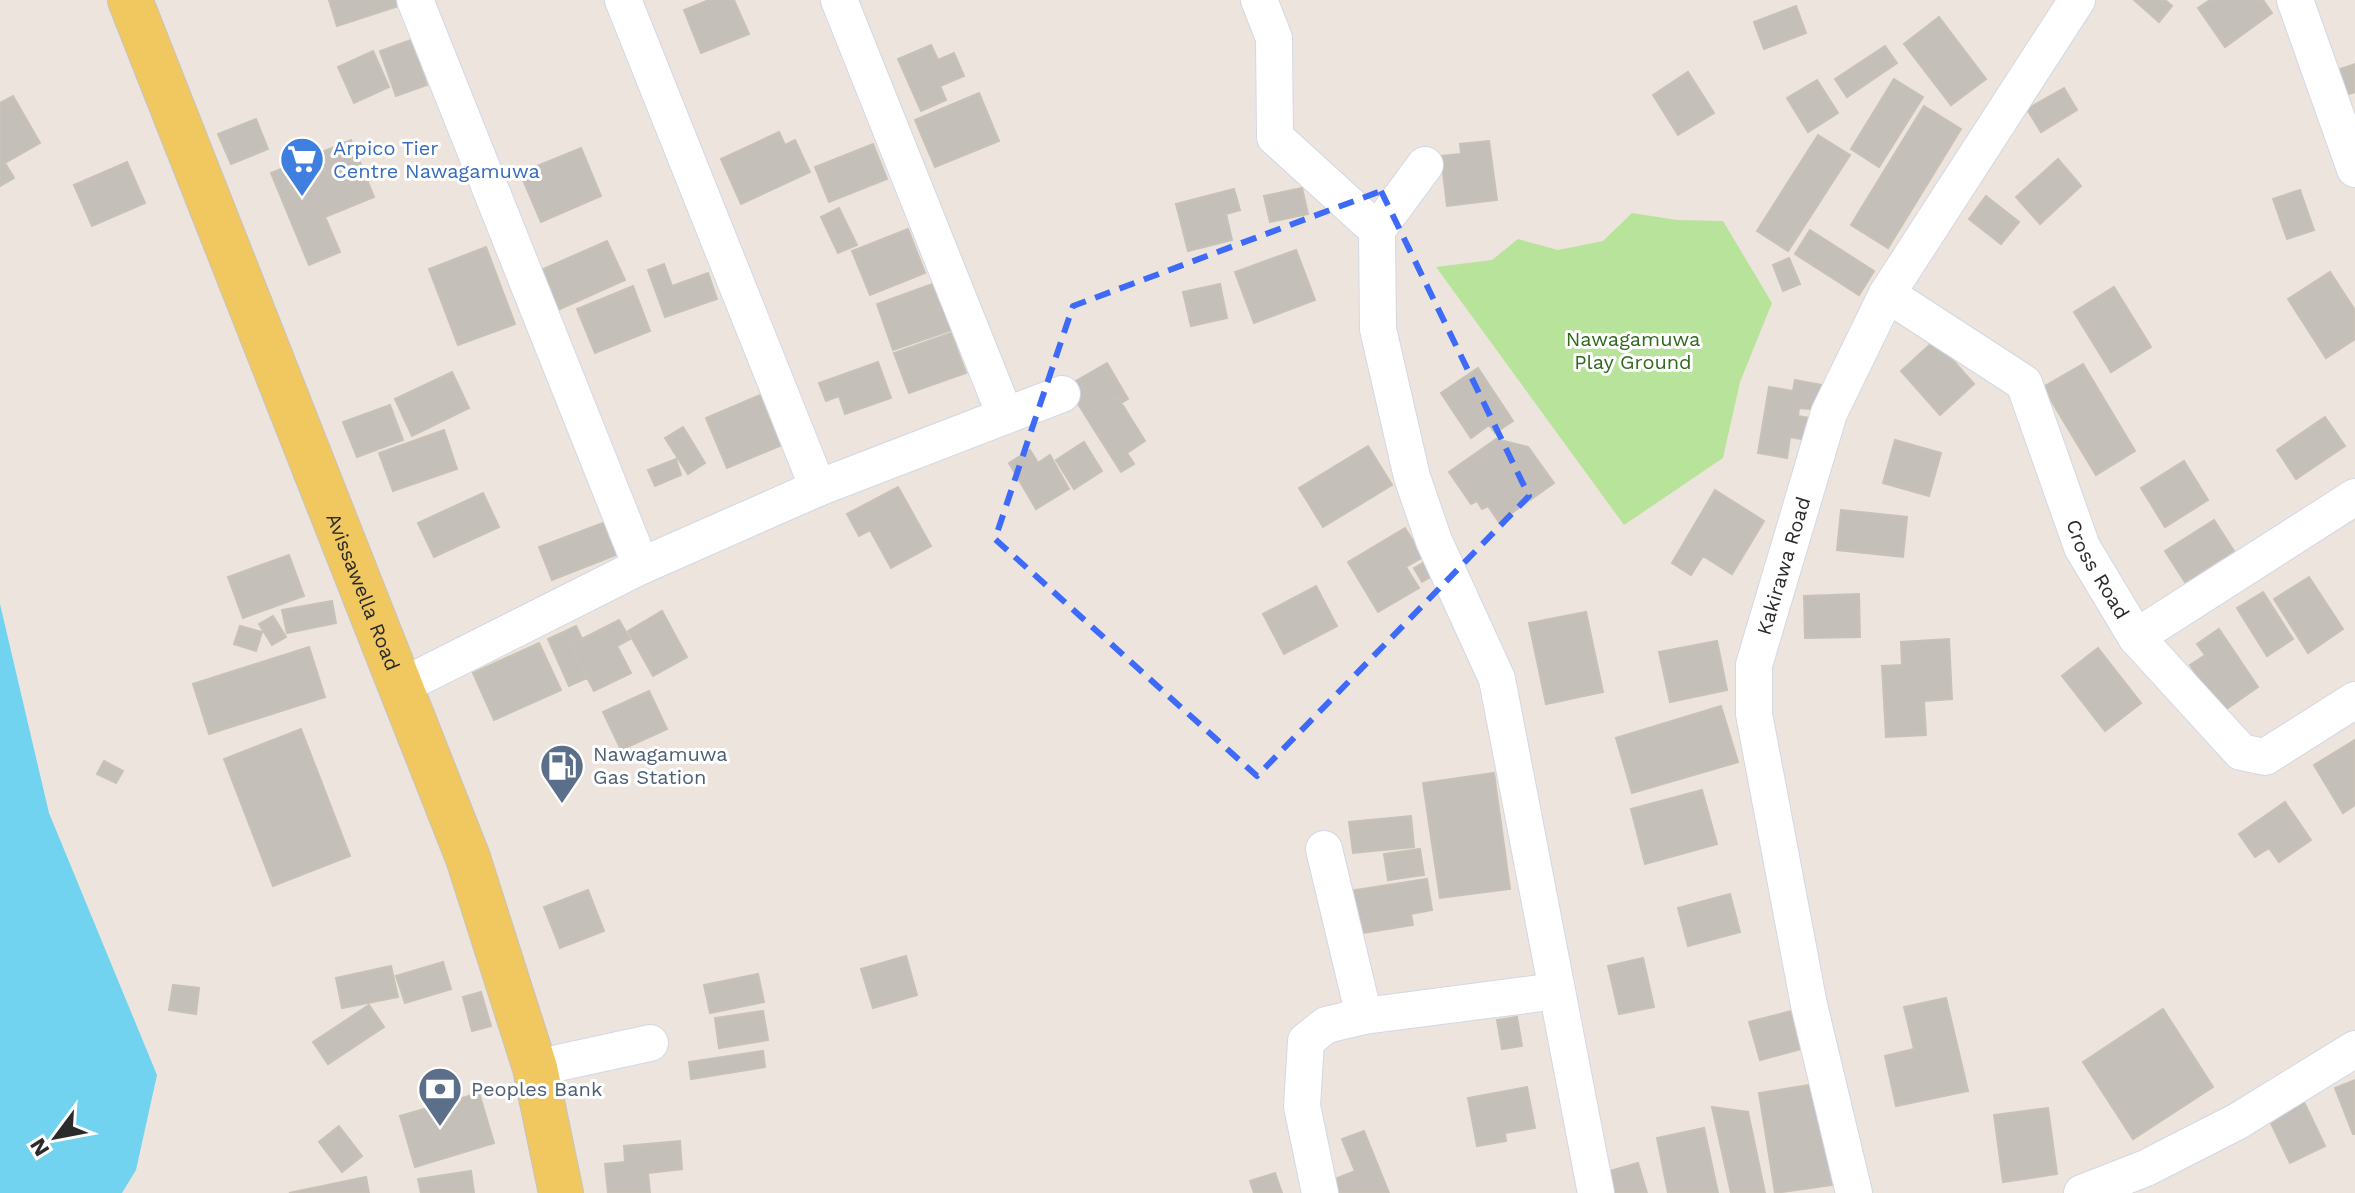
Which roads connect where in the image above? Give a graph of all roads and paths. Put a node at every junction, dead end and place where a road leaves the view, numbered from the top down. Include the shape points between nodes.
1 (415, 0) edge
2 (623, 0) edge
3 (839, 0) edge
4 (1259, 0) edge
5 (2077, 0) edge
6 (2295, 0) edge
7 (136, 2) edge
8 (1425, 165) dead end
9 (2355, 169) edge
10 (1377, 230) junction
11 (1887, 294) junction
12 (1062, 394) dead end
13 (1005, 415) junction
14 (818, 488) junction
15 (2355, 497) edge
16 (641, 566) junction
17 (2136, 637) junction
18 (400, 687) junction
19 (2355, 700) edge
20 (1324, 849) dead end
21 (1557, 991) junction
22 (1364, 1016) junction
23 (650, 1043) dead end
24 (2355, 1049) edge
25 (535, 1068) junction
26 (561, 1193) edge
27 (1320, 1193) edge
28 (1596, 1193) edge
29 (1854, 1193) edge
30 (2082, 1193) edge

1 - 16 street
2 - 14 street
3 - 13 street
4 - 10 street via 1274,38 1275,137
5 - 11 street, Kakirawa Road
6 - 9 street
7 - 18 main road, Avissawella Road
8 - 10 street
10 - 21 street via 1378,329 1412,477 1434,541 1497,679
11 - 17 street, Cross Road via 2024,383 2082,547
11 - 29 street, Kakirawa Road via 1829,413 1754,665 1756,729 1809,1005
12 - 13 street
13 - 14 street
14 - 16 street
15 - 17 street
16 - 18 street
17 - 19 street, Cross Road via 2241,752 2265,757
18 - 25 main road, Avissawella Road via 468,858
20 - 22 street
21 - 22 street
21 - 28 street
22 - 27 street via 1326,1025 1306,1041 1302,1106
23 - 25 street
24 - 30 street via 2238,1121 2146,1168
25 - 26 main road, Avissawella Road

